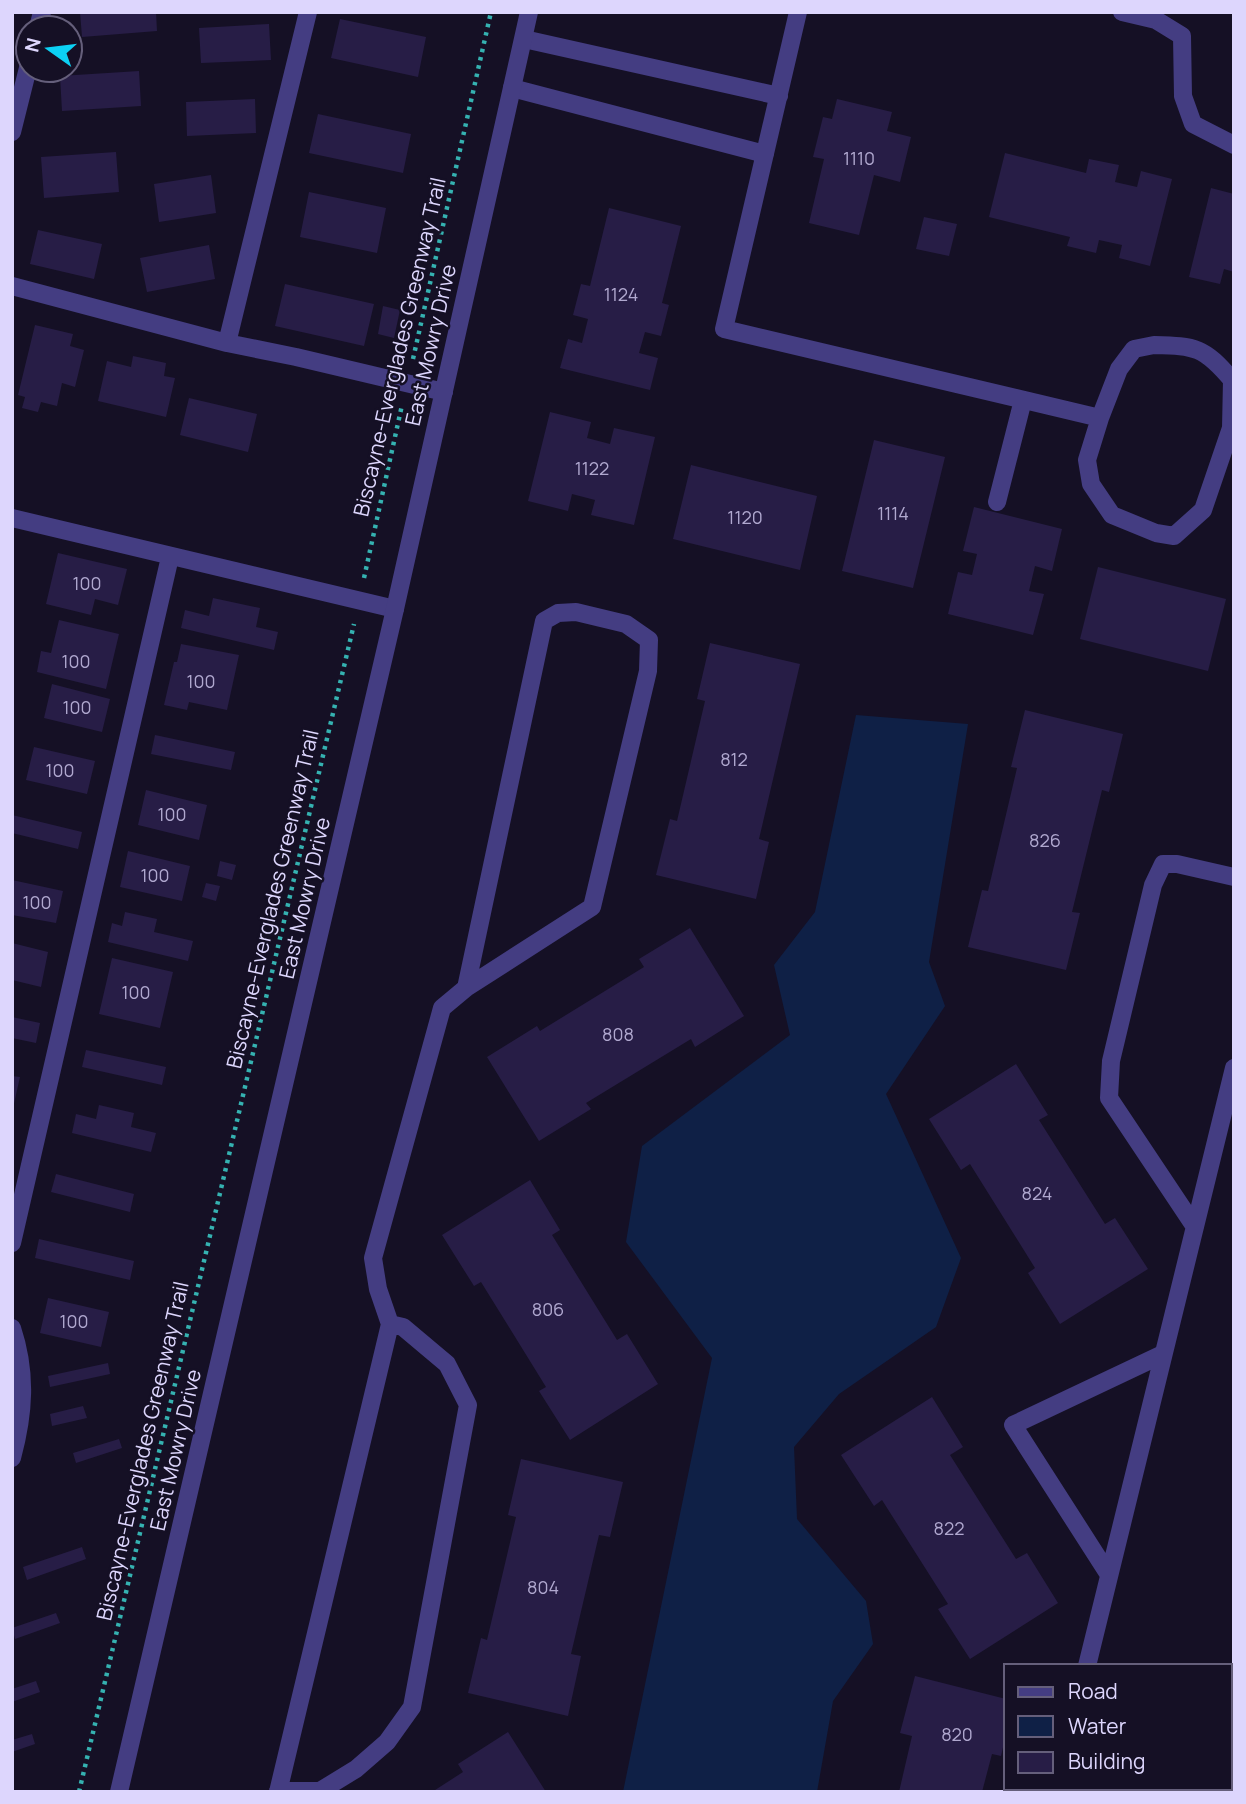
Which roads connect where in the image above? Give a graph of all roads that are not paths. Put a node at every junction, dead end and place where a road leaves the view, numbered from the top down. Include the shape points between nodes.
1 (308, 12) edge
2 (529, 12) edge
3 (798, 12) edge
4 (1122, 12) edge
5 (1163, 16) edge
6 (524, 38) junction
7 (24, 84) edge
8 (512, 88) junction
9 (779, 96) junction
10 (12, 132) edge
11 (1234, 145) edge
12 (765, 154) junction
13 (12, 286) edge
14 (227, 344) junction
15 (444, 392) junction
16 (1023, 400) junction
17 (1100, 418) junction
18 (997, 502) dead end
19 (12, 518) edge
20 (170, 557) junction
21 (395, 609) junction
22 (1234, 877) edge
23 (466, 988) junction
24 (1234, 1068) edge
25 (1195, 1227) junction
26 (12, 1242) edge
27 (390, 1324) junction
28 (12, 1328) edge
29 (1163, 1354) junction
30 (12, 1458) edge
31 (1109, 1575) junction
32 (1087, 1664) edge
33 (119, 1792) edge
34 (278, 1792) edge

1 - 14 street
2 - 6 street, East Mowry Drive
3 - 9 street
4 - 5 street
5 - 11 street via 1182,36 1183,96 1193,124
6 - 8 street, East Mowry Drive
6 - 9 street
7 - 10 street
8 - 12 street
8 - 15 street, East Mowry Drive
9 - 12 street
12 - 16 street via 724,329
13 - 14 street
14 - 15 street
15 - 21 street, East Mowry Drive
16 - 17 street
16 - 18 street
17 - 17 street via 1119,369 1134,348 1187,346 1212,357 1231,380 1231,428 1203,510 1174,536 1112,515 1091,484 1087,460
19 - 20 street
20 - 21 street
20 - 26 street
21 - 33 street, East Mowry Drive
22 - 25 street via 1163,864 1153,885 1111,1061 1109,1098
23 - 23 street via 544,621 558,613 576,612 626,624 649,640 648,671 592,906
23 - 27 street via 442,1008 373,1258
24 - 25 street
25 - 29 street
27 - 34 street
27 - 34 street via 403,1327 447,1364 468,1405 412,1707 387,1742 356,1769 320,1791
28 - 30 street via 24,1390
29 - 31 street
29 - 31 street via 1013,1425
31 - 32 street

